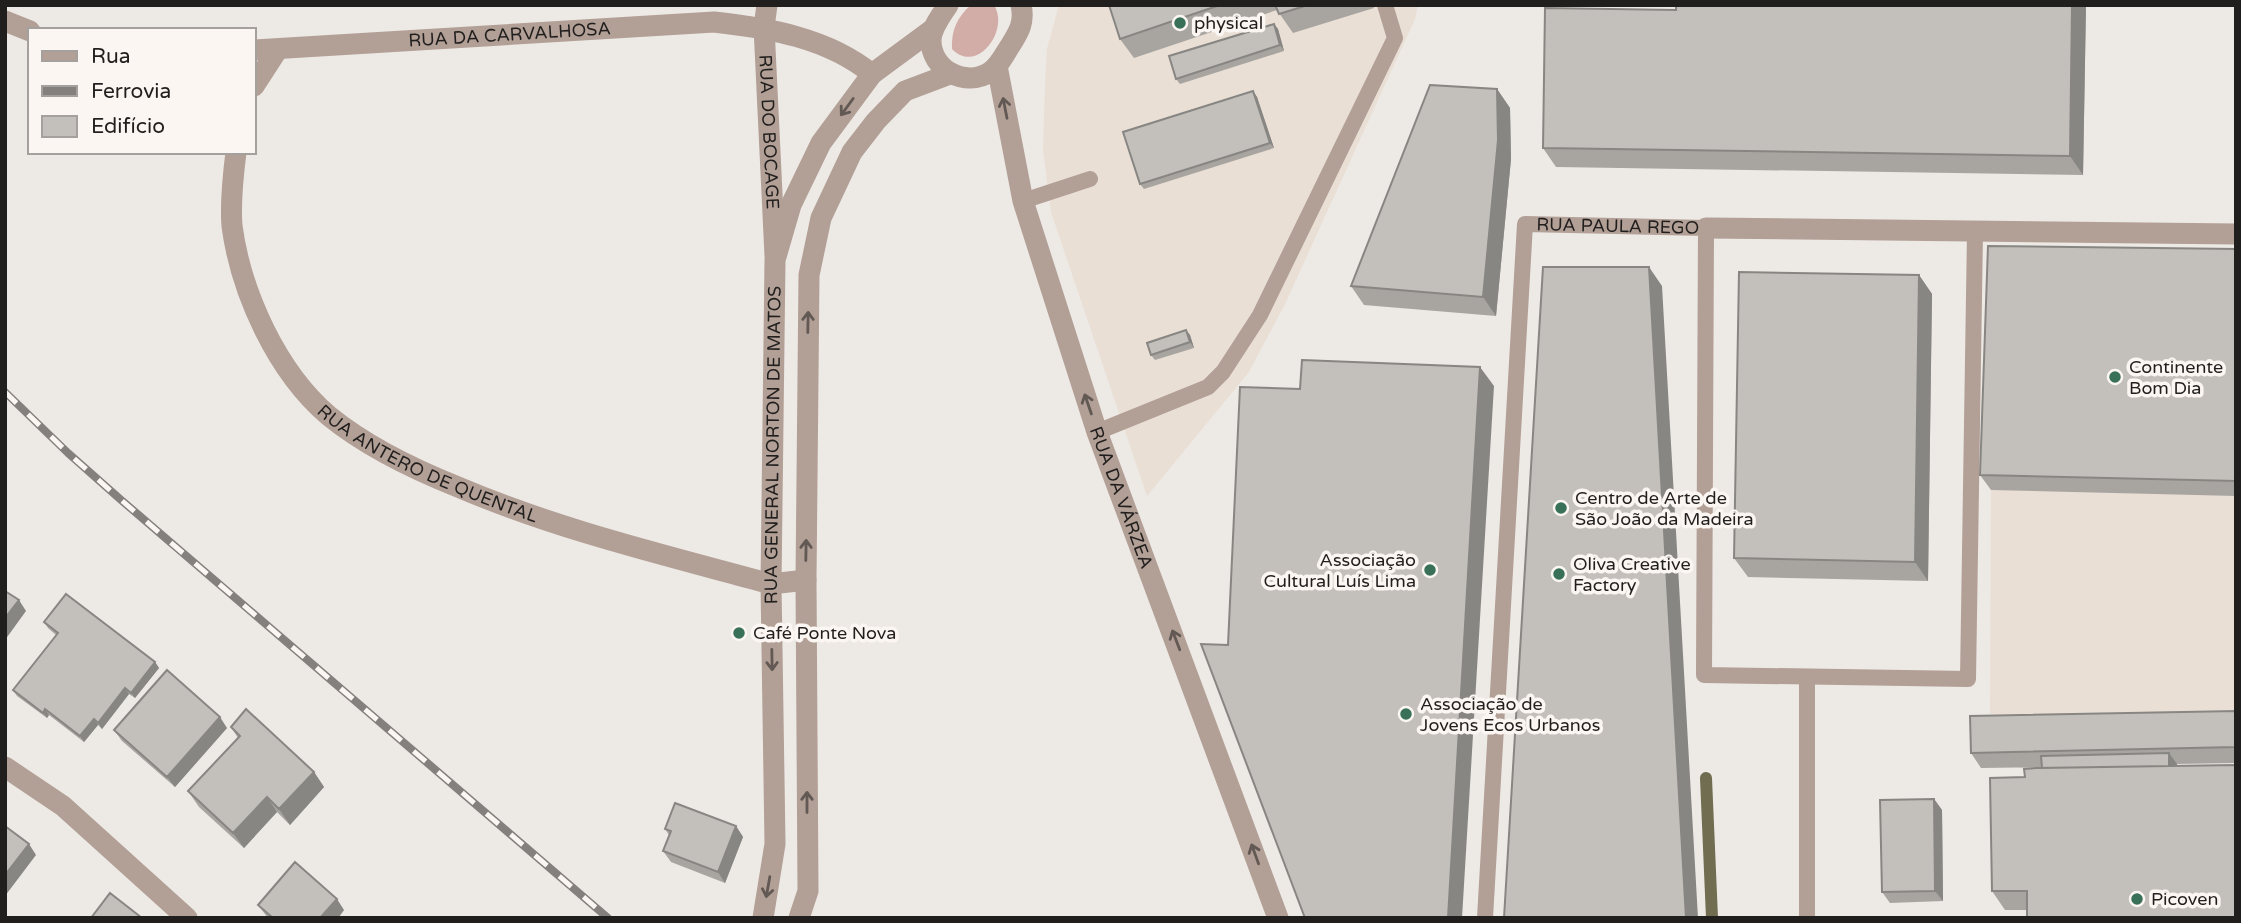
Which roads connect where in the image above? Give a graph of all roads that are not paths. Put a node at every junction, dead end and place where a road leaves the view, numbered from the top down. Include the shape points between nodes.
1 (767, 5) edge
2 (948, 5) edge
3 (1021, 5) edge
4 (1385, 5) edge
5 (5, 21) edge
6 (764, 27) junction
7 (933, 29) junction
8 (28, 30) edge
9 (278, 48) junction
10 (256, 50) edge
11 (997, 66) junction
12 (872, 74) junction
13 (950, 74) junction
14 (256, 83) edge
15 (236, 154) edge
16 (1090, 179) dead end
17 (1023, 201) junction
18 (1706, 228) junction
19 (1975, 233) junction
20 (2236, 234) edge
21 (775, 260) junction
22 (1097, 432) junction
23 (806, 580) junction
24 (771, 584) junction
25 (1807, 677) junction
26 (5, 767) edge
27 (187, 918) edge
28 (763, 918) edge
29 (799, 918) edge
30 (1278, 918) edge
31 (1485, 918) edge
32 (1807, 918) edge

1 - 6 street, RUA DO BOCAGE
2 - 7 street, RUA GENERAL NORTON DE MATOS
3 - 11 street via 1023,23
4 - 22 lane via 1395,38 1259,315 1223,372 1208,387
5 - 8 street
6 - 9 street, RUA DA CARVALHOSA via 713,22
6 - 12 street, RUA DA CARVALHOSA via 853,58
6 - 21 street, RUA DO BOCAGE
7 - 12 street, RUA GENERAL NORTON DE MATOS
7 - 13 street via 932,49
9 - 10 street, RUA DA CARVALHOSA
9 - 14 street
11 - 13 street, RUA GENERAL NORTON DE MATOS via 970,79
17 -> 11 street, RUA DA VÁRZEA
12 -> 21 street, RUA GENERAL NORTON DE MATOS via 821,143 791,205
23 -> 13 street, RUA GENERAL NORTON DE MATOS via 809,275 821,218 852,152 876,121 905,91
15 - 24 street, RUA ANTERO DE QUENTAL via 232,225 243,278 269,340 294,378 328,415 373,447 490,500 560,526
16 - 17 lane
22 -> 17 street, RUA DA VÁRZEA
18 - 19 street, RUA PAULA REGO
18 - 25 lane via 1703,675
18 - 31 lane, RUA PAULA REGO via 1525,224
19 - 20 street, RUA PAULA REGO via 2079,240
19 - 25 lane via 1968,679
21 - 24 street, RUA GENERAL NORTON DE MATOS
30 -> 22 street, RUA DA VÁRZEA
23 - 24 street, RUA ANTERO DE QUENTAL
29 -> 23 street, RUA GENERAL NORTON DE MATOS via 808,891
24 -> 28 street, RUA GENERAL NORTON DE MATOS via 775,844
25 - 32 lane
26 - 27 street via 63,806

